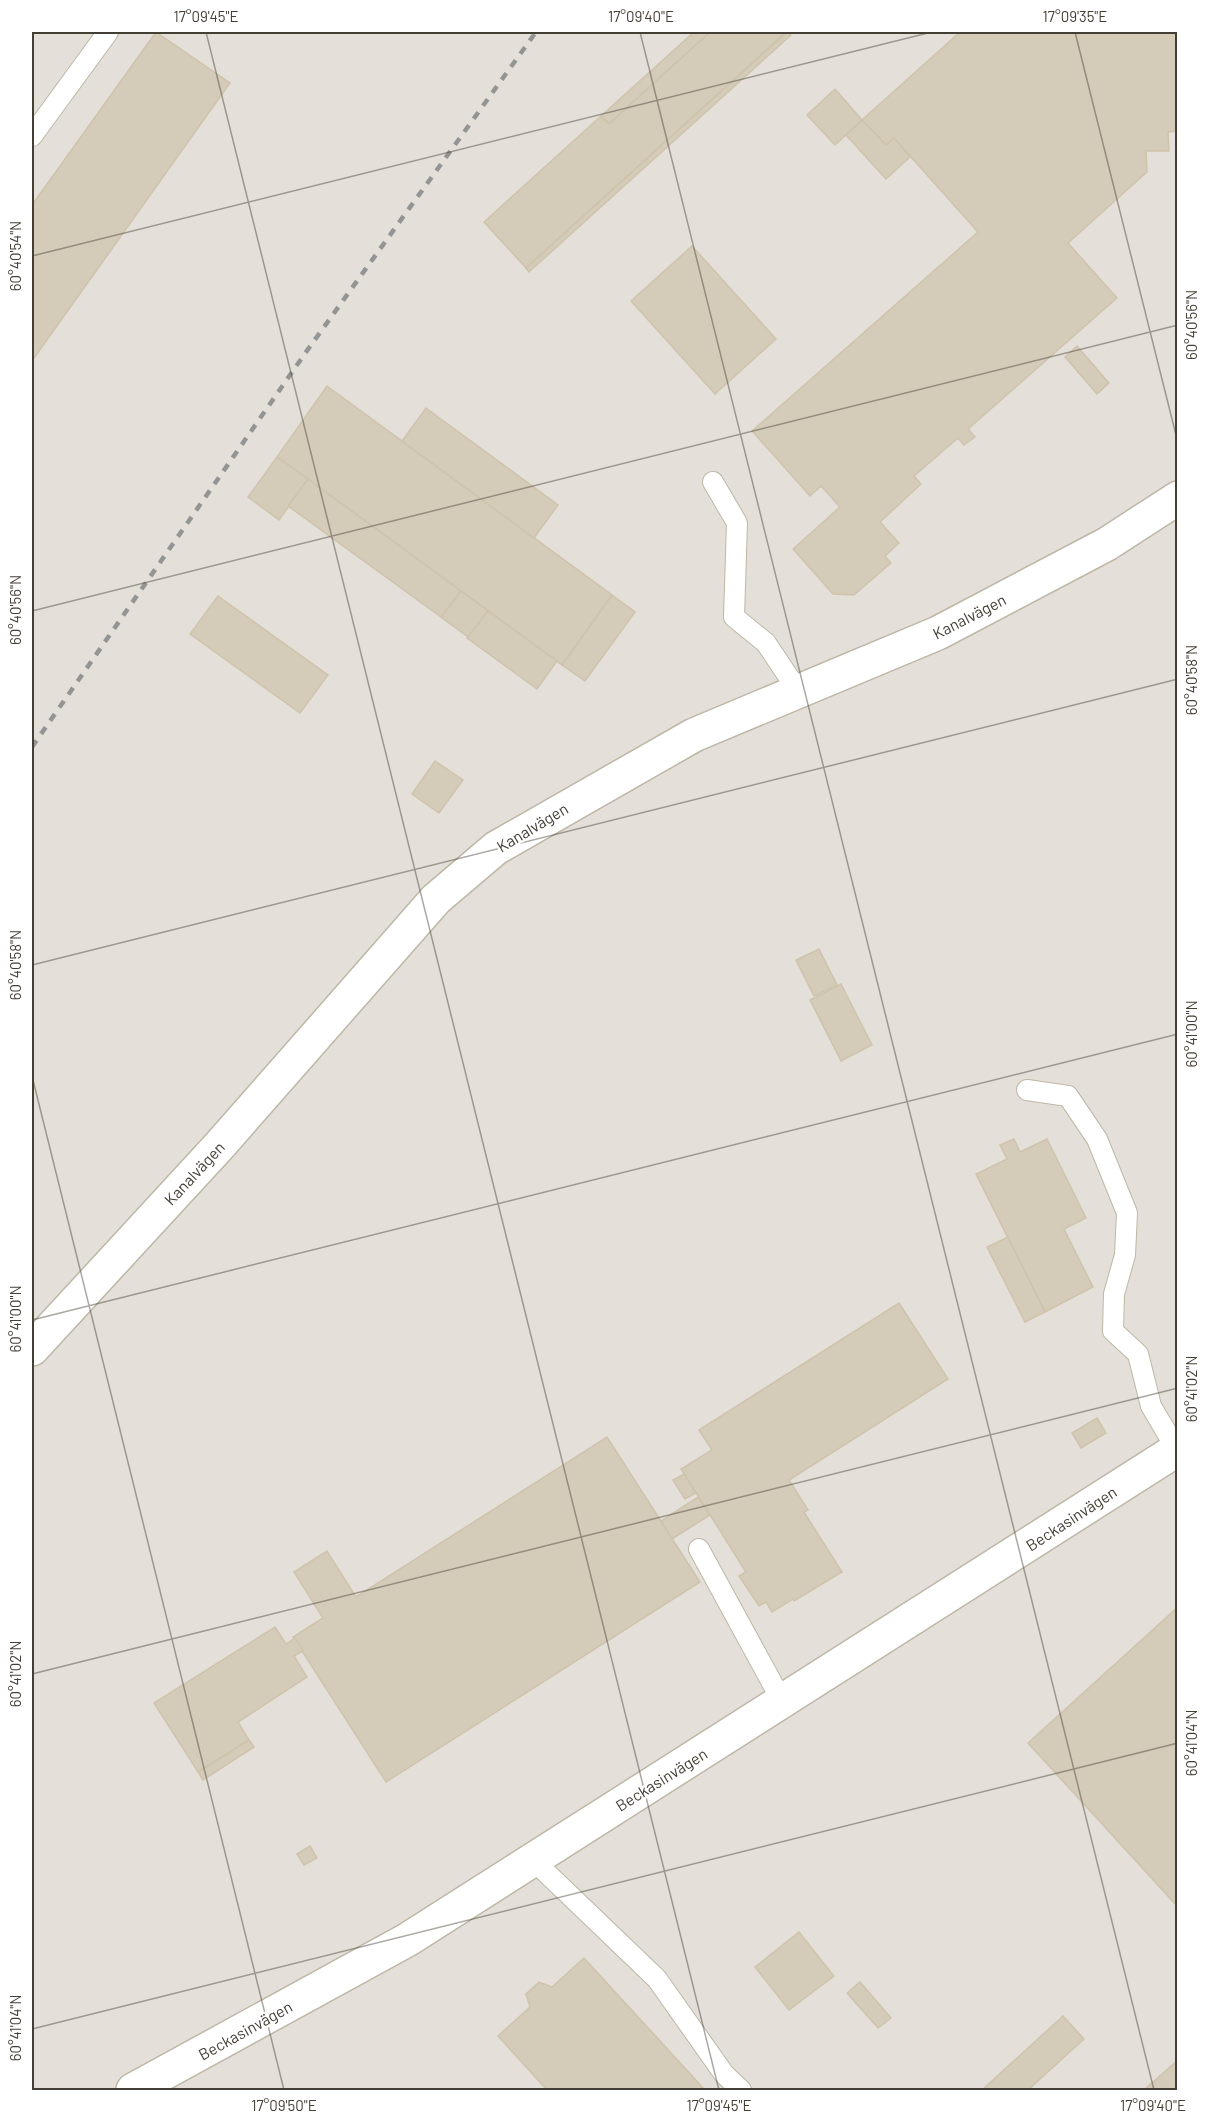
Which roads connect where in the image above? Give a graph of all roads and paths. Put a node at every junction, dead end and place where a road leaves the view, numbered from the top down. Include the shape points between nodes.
1 (108, 32) edge
2 (32, 136) edge
3 (713, 482) dead end
4 (1178, 498) edge
5 (798, 691) junction
6 (1027, 1090) dead end
7 (32, 1349) edge
8 (1177, 1450) edge
9 (699, 1548) dead end
10 (782, 1701) junction
11 (533, 1860) junction
12 (133, 2091) edge
13 (741, 2091) edge

1 - 2 lane
3 - 5 lane via 737,522 734,616 766,643
4 - 5 street, Kanalvägen via 1107,544 938,633
5 - 7 street, Kanalvägen via 694,735 496,848 436,899 220,1145
6 - 8 lane via 1068,1096 1097,1139 1127,1213 1125,1255 1114,1294 1113,1331 1138,1354 1151,1406
8 - 10 street, Beckasinvägen
9 - 10 lane
10 - 11 street, Beckasinvägen
11 - 12 street, Beckasinvägen via 407,1940
11 - 13 lane via 657,1979 724,2074

